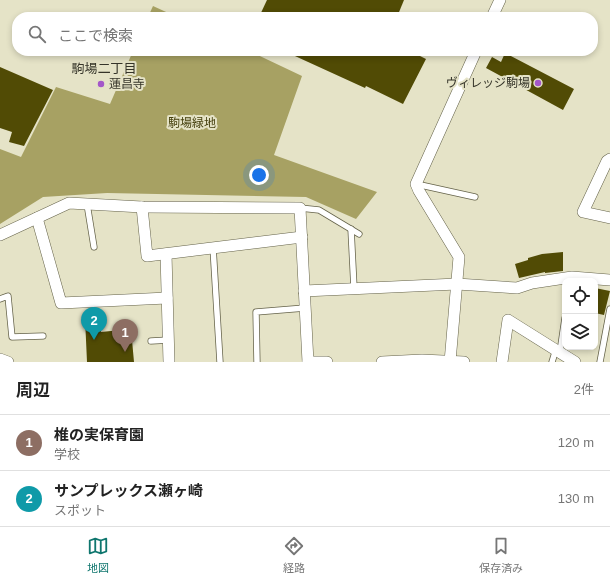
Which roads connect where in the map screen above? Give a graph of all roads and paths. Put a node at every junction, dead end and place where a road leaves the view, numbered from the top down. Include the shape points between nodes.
1 (500, 0) edge
2 (494, 12) edge
3 (474, 56) edge
4 (610, 159) edge
5 (416, 184) junction
6 (475, 197) dead end
7 (87, 204) junction
8 (142, 207) junction
9 (300, 208) junction
10 (37, 218) junction
11 (610, 218) edge
12 (351, 229) junction
13 (359, 234) dead end
14 (0, 235) edge
15 (302, 237) junction
16 (94, 247) dead end
17 (213, 247) junction
18 (166, 254) junction
19 (562, 280) edge
20 (598, 280) edge
21 (610, 280) edge
22 (457, 284) junction
23 (354, 288) junction
24 (304, 290) junction
25 (167, 298) junction
26 (0, 299) edge
27 (305, 308) junction
28 (610, 309) edge
29 (562, 332) edge
30 (42, 336) dead end
31 (169, 340) junction
32 (151, 341) dead end
33 (558, 351) junction
34 (0, 359) edge
35 (450, 361) edge
36 (8, 362) edge
37 (169, 362) edge
38 (220, 362) edge
39 (257, 362) edge
40 (308, 362) edge
41 (327, 362) edge
42 (382, 362) edge
43 (464, 362) edge
44 (502, 362) edge
45 (552, 362) edge
46 (575, 362) edge
47 (600, 362) edge

1 - 2 street
3 - 5 street
4 - 11 street via 583,212
5 - 6 lane
5 - 22 street via 459,257
7 - 8 street
7 - 10 street via 69,203
7 - 16 lane
8 - 9 street
8 - 18 street via 147,256
9 - 12 lane via 319,210
9 - 15 street
10 - 14 street
10 - 25 street via 61,303
12 - 13 lane
12 - 23 lane
15 - 17 street
15 - 24 street
17 - 18 street
17 - 38 lane
18 - 25 street
19 - 22 street via 532,283 517,288
20 - 21 street
22 - 23 street
22 - 35 street
23 - 24 street
24 - 27 street
25 - 31 street
26 - 30 lane via 8,296 12,337
27 - 39 lane via 256,312
27 - 40 street
28 - 47 lane
29 - 33 lane
31 - 32 lane
31 - 37 street
33 - 44 street via 508,320
33 - 45 lane
33 - 46 street
34 - 36 street
35 - 42 street
35 - 43 street
40 - 41 street

